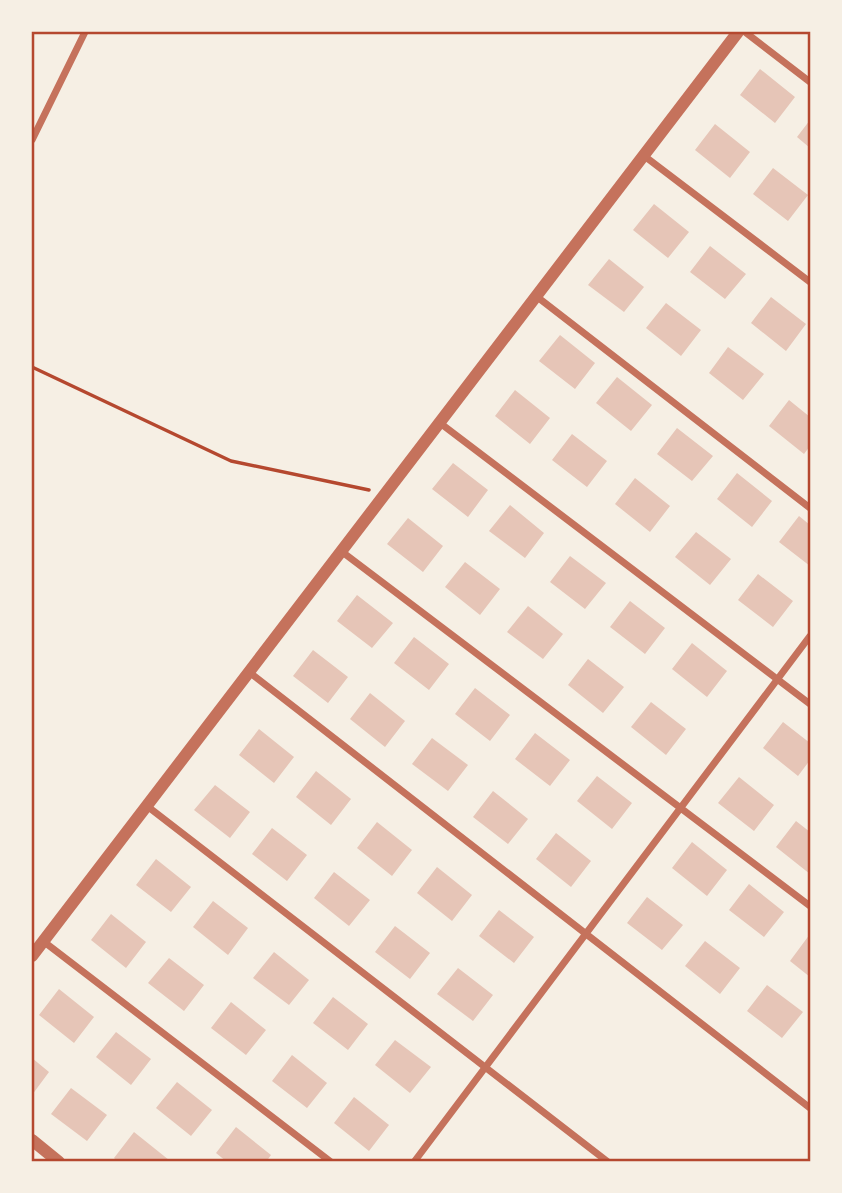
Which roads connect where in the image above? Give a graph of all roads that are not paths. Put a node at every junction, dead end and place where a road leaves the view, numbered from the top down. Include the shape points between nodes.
1 (85, 32) edge
2 (738, 32) edge
3 (745, 32) edge
4 (810, 82) edge
5 (32, 140) edge
6 (643, 155) junction
7 (810, 282) edge
8 (536, 296) junction
9 (439, 422) junction
10 (810, 508) edge
11 (341, 551) junction
12 (810, 636) edge
13 (249, 672) junction
14 (778, 679) junction
15 (810, 704) edge
16 (147, 806) junction
17 (681, 808) junction
18 (810, 906) edge
19 (586, 934) junction
20 (43, 941) junction
21 (32, 956) edge
22 (486, 1067) junction
23 (810, 1108) edge
24 (32, 1140) edge
25 (59, 1161) edge
26 (331, 1161) edge
27 (414, 1161) edge
28 (608, 1161) edge

1 - 5 street
2 - 6 street
3 - 4 street
6 - 7 street
6 - 8 street
8 - 9 street
8 - 10 street
9 - 11 street
9 - 14 street
11 - 13 street
11 - 17 street
12 - 14 street
13 - 16 street
13 - 19 street
14 - 15 street
14 - 17 street
16 - 20 street
16 - 22 street
17 - 18 street
17 - 19 street
19 - 22 street
19 - 23 street
20 - 21 street
20 - 26 street
22 - 27 street
22 - 28 street
24 - 25 street

